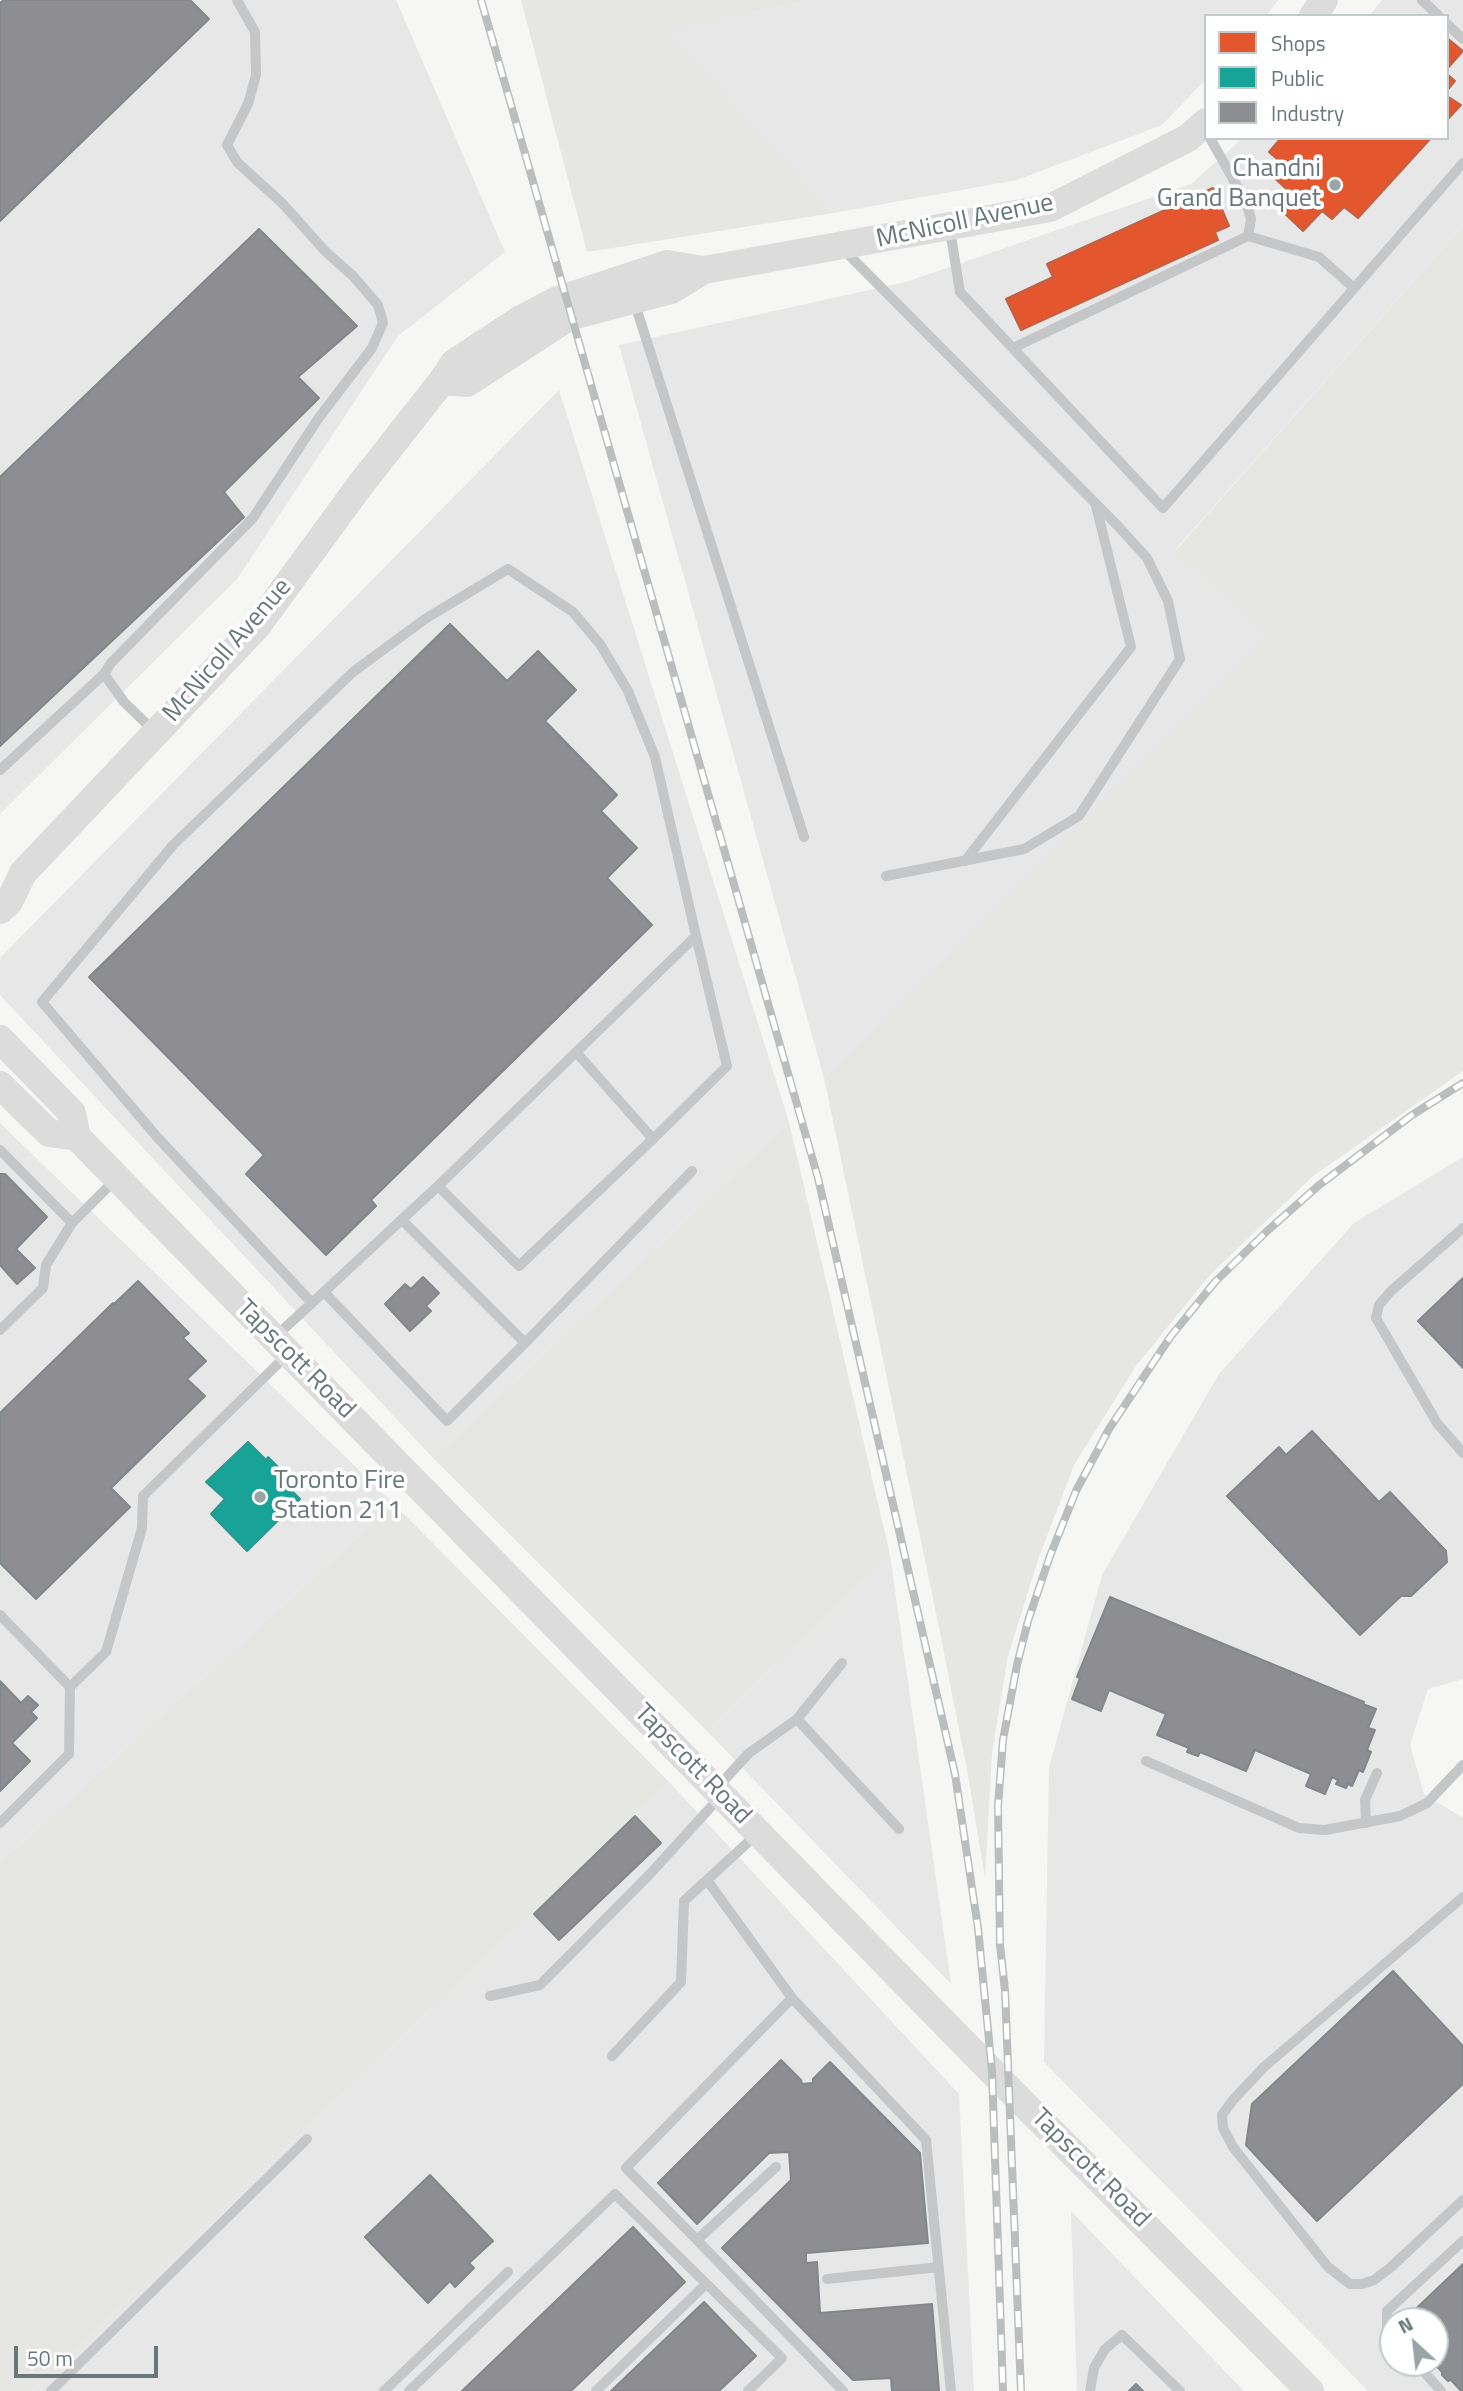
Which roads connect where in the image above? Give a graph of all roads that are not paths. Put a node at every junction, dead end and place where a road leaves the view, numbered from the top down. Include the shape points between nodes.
1 (237, 0) edge
2 (1422, 0) edge
3 (1437, 14) edge
4 (1449, 26) edge
5 (1463, 39) edge
6 (1204, 130) edge
7 (1212, 140) edge
8 (1463, 163) edge
9 (950, 226) junction
10 (1248, 236) junction
11 (841, 247) junction
12 (704, 270) junction
13 (1354, 288) junction
14 (634, 300) junction
15 (1013, 348) junction
16 (442, 381) junction
17 (1096, 503) junction
18 (104, 674) junction
19 (155, 733) junction
20 (0, 770) edge
21 (804, 837) dead end
22 (965, 861) junction
23 (12, 876) edge
24 (886, 877) dead end
25 (0, 910) edge
26 (696, 936) junction
27 (0, 1039) edge
28 (576, 1052) junction
29 (0, 1085) edge
30 (77, 1137) junction
31 (653, 1139) junction
32 (0, 1150) edge
33 (692, 1171) dead end
34 (117, 1178) junction
35 (438, 1186) junction
36 (402, 1220) junction
37 (72, 1223) junction
38 (1463, 1228) edge
39 (324, 1292) junction
40 (312, 1303) junction
41 (0, 1330) edge
42 (525, 1342) junction
43 (281, 1346) junction
44 (1463, 1453) edge
45 (0, 1615) edge
46 (842, 1663) dead end
47 (69, 1687) junction
48 (797, 1719) junction
49 (1146, 1761) dead end
50 (1463, 1765) edge
51 (1377, 1773) dead end
52 (719, 1792) junction
53 (0, 1822) edge
54 (1366, 1823) junction
55 (899, 1829) dead end
56 (758, 1833) junction
57 (707, 1880) junction
58 (1463, 1897) edge
59 (490, 1996) dead end
60 (792, 1998) junction
61 (612, 2056) dead end
62 (307, 2139) dead end
63 (776, 2167) dead end
64 (1463, 2200) edge
65 (696, 2241) junction
66 (1463, 2241) edge
67 (939, 2267) junction
68 (508, 2272) dead end
69 (827, 2279) dead end
70 (706, 2284) junction
71 (1391, 2307) edge
72 (1428, 2377) edge
73 (51, 2391) edge
74 (384, 2391) edge
75 (409, 2391) edge
76 (596, 2391) edge
77 (748, 2391) edge
78 (843, 2391) edge
79 (951, 2391) edge
80 (1090, 2391) edge
81 (1180, 2391) edge
82 (1310, 2391) edge
83 (1441, 2391) edge

1 - 18 lane via 255,33 256,75 248,104 227,145 237,162 378,304 383,323 372,348 318,419 253,519
2 - 3 lane
4 - 5 lane
6 - 9 street, McNicoll Avenue via 1050,208
7 - 10 lane via 1246,202 1251,219
8 - 13 lane
9 - 11 street, McNicoll Avenue
9 - 15 lane via 960,292
10 - 13 lane via 1319,257
10 - 15 lane
11 - 12 street, McNicoll Avenue
11 - 17 lane
12 - 14 street, McNicoll Avenue via 671,290
12 - 16 street, McNicoll Avenue via 667,264 566,296 454,362
13 - 15 lane via 1163,508
14 - 16 street, McNicoll Avenue via 572,316 467,383
14 - 21 lane
16 - 19 street, McNicoll Avenue via 257,626
17 - 22 lane via 1131,647
17 - 22 lane via 1147,558 1168,601 1180,659 1079,816 1024,849
18 - 19 lane
18 - 20 lane
19 - 23 street, McNicoll Avenue
22 - 24 lane
23 - 25 street, McNicoll Avenue via 9,902
26 - 28 lane
26 - 31 lane via 727,1066
26 - 40 lane via 655,757 628,691 600,644 573,612 508,569 425,619 353,672 174,844 42,1002 177,1158
27 - 30 street, Tapscott Road via 72,1113
28 - 31 lane
28 - 35 lane
29 - 30 street via 49,1133
30 - 34 street, Tapscott Road
31 - 35 lane via 519,1266
32 - 37 lane
33 - 42 lane
34 - 37 lane
34 - 43 street, Tapscott Road
35 - 36 lane
36 - 39 lane
36 - 42 lane
37 - 41 lane via 46,1265 43,1288
38 - 44 lane via 1391,1291 1378,1306 1376,1318 1437,1423
39 - 40 lane
39 - 42 lane via 447,1421
40 - 43 lane
43 - 47 lane via 143,1496 142,1528 106,1652
43 - 52 street, Tapscott Road
45 - 47 lane
46 - 48 lane
47 - 53 lane via 69,1754
48 - 52 lane via 749,1753
48 - 55 lane
49 - 54 lane via 1299,1828 1325,1830
50 - 54 lane via 1427,1803 1400,1816
51 - 54 lane via 1365,1800
52 - 56 street, Tapscott Road
52 - 59 lane via 650,1874 540,1985
56 - 57 lane
56 - 82 street, Tapscott Road
57 - 60 lane
57 - 61 lane via 684,1901 681,1982
58 - 64 lane via 1265,2067 1222,2115 1233,2147 1328,2267 1350,2284 1374,2280
60 - 65 lane via 626,2168
60 - 67 lane via 926,2140
62 - 73 lane
63 - 65 lane
65 - 78 lane
66 - 71 lane
67 - 69 lane
67 - 79 lane
68 - 74 lane
70 - 75 lane via 615,2194
70 - 76 lane
70 - 77 lane via 782,2358
72 - 83 lane
80 - 81 lane via 1094,2368 1122,2334

